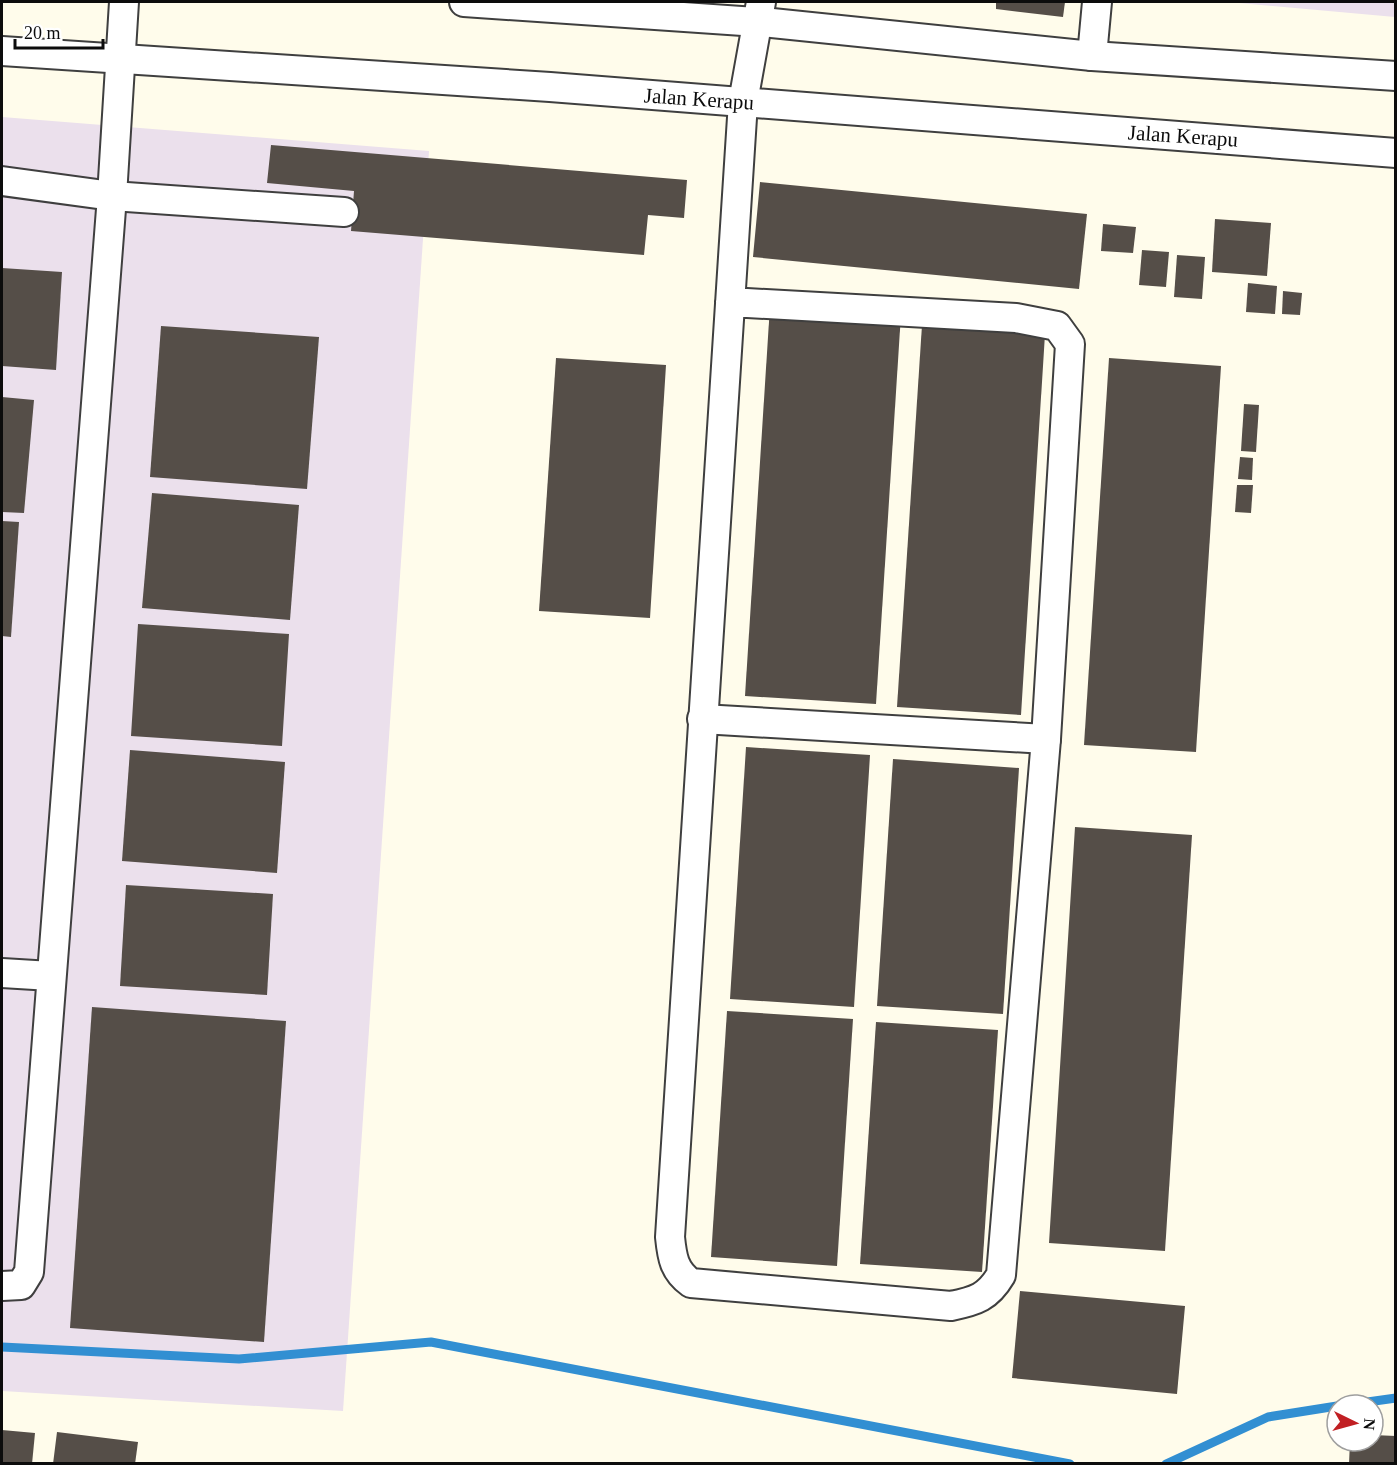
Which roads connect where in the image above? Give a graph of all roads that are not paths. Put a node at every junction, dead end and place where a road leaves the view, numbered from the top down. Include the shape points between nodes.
1 (124, 2) edge
2 (464, 2) edge
3 (1097, 2) edge
4 (758, 12) edge
5 (2, 51) edge
6 (1092, 56) junction
7 (119, 60) junction
8 (1395, 76) edge
9 (743, 102) junction
10 (1395, 153) edge
11 (2, 181) edge
12 (112, 196) junction
13 (344, 212) dead end
14 (730, 302) junction
15 (702, 719) junction
16 (1047, 739) junction
17 (2, 973) edge
18 (51, 976) junction
19 (2, 1286) edge

1 - 7 street
2 - 4 street
3 - 6 street
4 - 6 street
4 - 9 street
5 - 7 street, Jalan Kerapu
6 - 8 street
7 - 9 street, Jalan Kerapu
7 - 12 street
9 - 10 street, Jalan Kerapu
9 - 14 street
11 - 12 street
12 - 13 street
12 - 18 street
14 - 15 street
14 - 16 street via 1016,318 1057,326 1070,344
15 - 16 street
15 - 16 street via 670,1237 679,1275 691,1283 951,1306 978,1301 992,1291 1001,1275
17 - 18 street
18 - 19 street via 29,1272 21,1286

